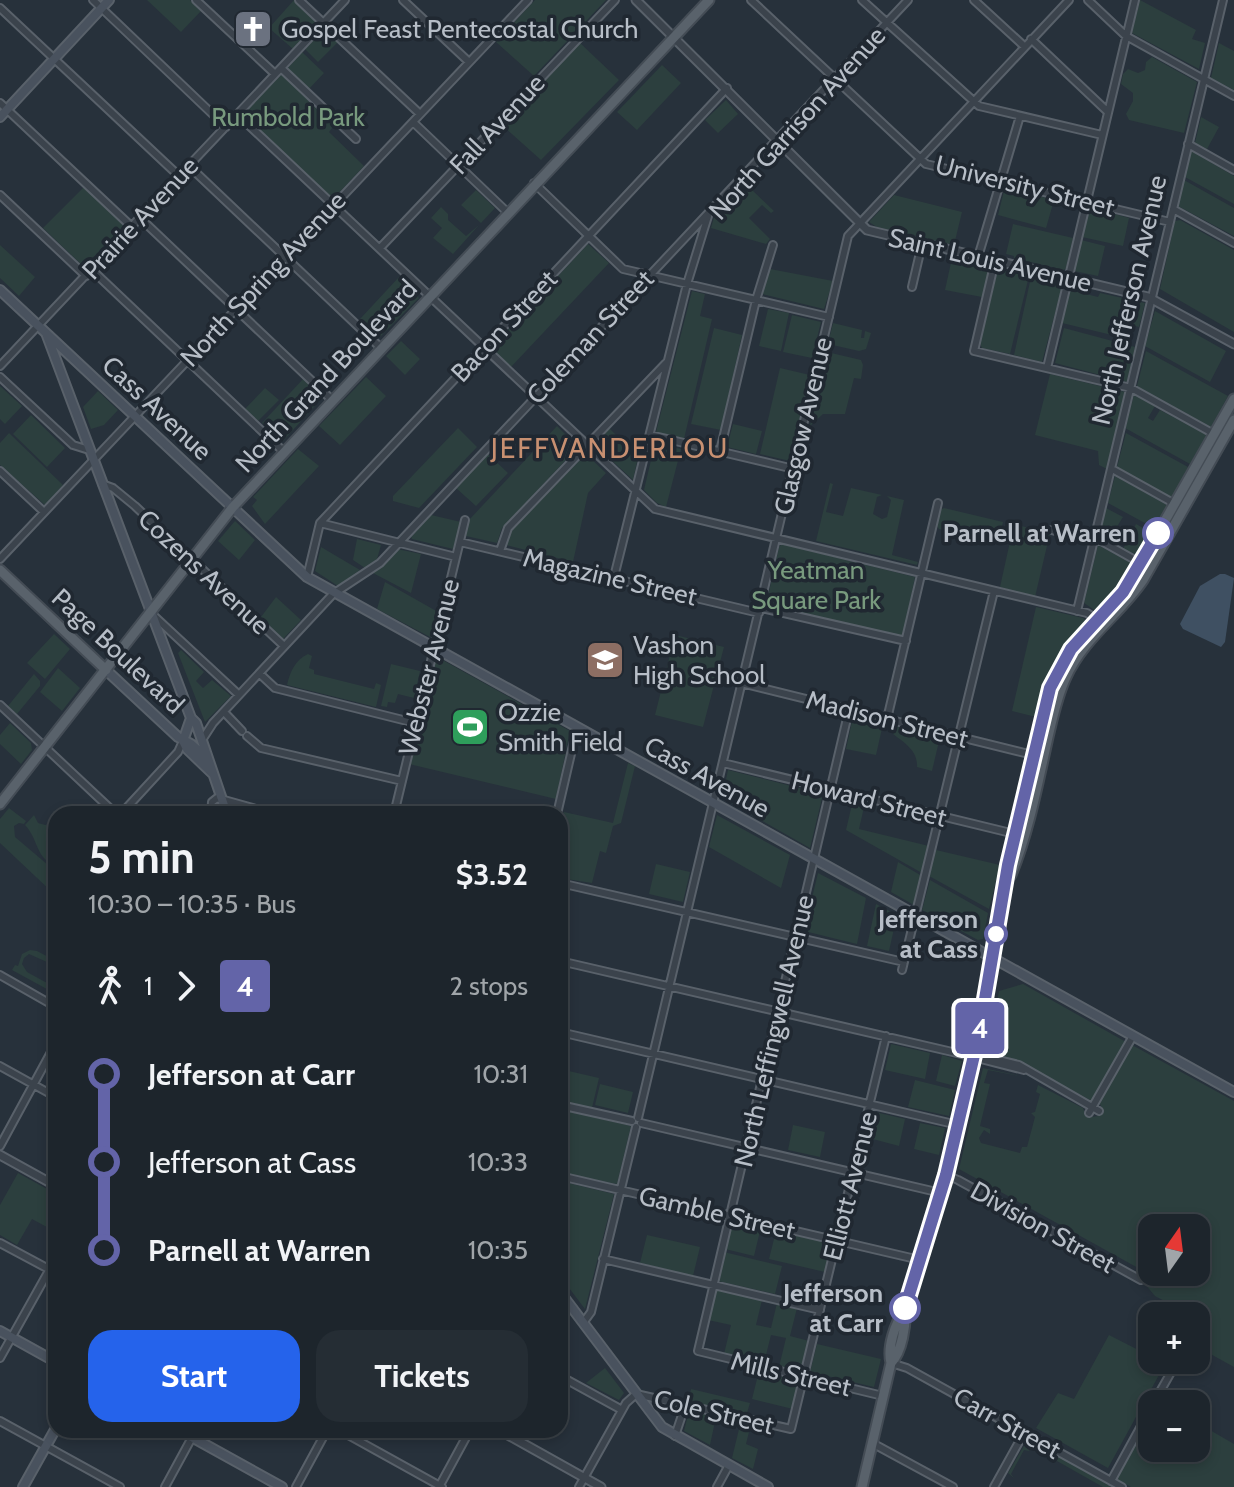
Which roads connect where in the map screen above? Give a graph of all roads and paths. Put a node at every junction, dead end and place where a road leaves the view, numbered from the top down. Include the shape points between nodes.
1 (93, 0) edge
2 (109, 0) edge
3 (196, 0) edge
4 (299, 0) edge
5 (345, 0) edge
6 (403, 0) edge
7 (615, 0) edge
8 (636, 0) edge
9 (709, 0) edge
10 (751, 0) edge
11 (862, 0) edge
12 (908, 0) edge
13 (974, 0) edge
14 (1069, 0) edge
15 (1088, 0) edge
16 (1135, 0) edge
17 (1223, 0) edge
18 (524, 1) edge
19 (0, 8) edge
20 (102, 8) junction
21 (324, 23) junction
22 (886, 23) junction
23 (674, 36) junction
24 (1126, 36) junction
25 (1031, 39) junction
26 (1024, 46) junction
27 (54, 59) junction
28 (469, 62) junction
29 (278, 71) junction
30 (834, 78) junction
31 (1203, 79) junction
32 (727, 88) junction
33 (1234, 96) edge
34 (973, 102) junction
35 (4, 106) edge
36 (1108, 112) junction
37 (420, 114) junction
38 (238, 115) junction
39 (1020, 116) junction
40 (0, 117) edge
41 (413, 122) junction
42 (226, 127) junction
43 (1102, 135) junction
44 (356, 139) dead end
45 (777, 139) junction
46 (1188, 144) junction
47 (920, 159) junction
48 (189, 166) junction
49 (458, 166) junction
50 (1234, 170) edge
51 (179, 176) junction
52 (1001, 181) junction
53 (534, 183) junction
54 (0, 195) edge
55 (1087, 201) junction
56 (333, 204) junction
57 (1173, 209) junction
58 (507, 212) junction
59 (710, 212) junction
60 (140, 218) junction
61 (1170, 222) junction
62 (858, 223) junction
63 (132, 227) junction
64 (589, 235) junction
65 (1234, 243) edge
66 (922, 244) junction
67 (773, 245) dead end
68 (380, 248) junction
69 (284, 256) junction
70 (978, 257) junction
71 (995, 261) junction
72 (92, 270) junction
73 (649, 274) junction
74 (86, 276) junction
75 (1068, 278) junction
76 (687, 284) junction
77 (912, 287) dead end
78 (0, 290) edge
79 (431, 296) junction
80 (1152, 299) junction
81 (756, 300) junction
82 (236, 308) junction
83 (829, 317) junction
84 (42, 329) junction
85 (1234, 344) edge
86 (485, 347) junction
87 (382, 349) junction
88 (187, 360) junction
89 (77, 361) junction
90 (668, 361) junction
91 (0, 366) edge
92 (1047, 368) junction
93 (0, 377) edge
94 (63, 381) junction
95 (1131, 388) junction
96 (534, 396) junction
97 (1234, 399) edge
98 (333, 401) junction
99 (135, 415) junction
100 (1234, 420) edge
101 (650, 435) junction
102 (1219, 437) junction
103 (586, 445) junction
104 (89, 450) junction
105 (720, 451) junction
106 (284, 452) junction
107 (93, 460) junction
108 (794, 469) junction
109 (1112, 469) junction
110 (0, 471) edge
111 (102, 484) junction
112 (636, 492) junction
113 (124, 497) junction
114 (938, 503) dead end
115 (233, 507) junction
116 (1180, 507) junction
117 (112, 511) junction
118 (44, 512) junction
119 (465, 520) dead end
120 (320, 523) junction
121 (1052, 530) dead end
122 (1094, 539) junction
123 (777, 540) junction
124 (398, 542) junction
125 (460, 542) junction
126 (500, 551) junction
127 (456, 557) junction
128 (0, 559) edge
129 (191, 560) junction
130 (1146, 566) junction
131 (0, 570) edge
132 (921, 574) junction
133 (307, 577) junction
134 (614, 577) junction
135 (994, 591) junction
136 (333, 594) junction
137 (760, 610) junction
138 (1077, 611) junction
139 (150, 612) junction
140 (1101, 623) junction
141 (906, 641) junction
142 (284, 646) junction
143 (433, 648) junction
144 (106, 670) junction
145 (260, 674) junction
146 (741, 683) junction
147 (239, 695) junction
148 (0, 705) edge
149 (849, 710) junction
150 (224, 712) junction
151 (887, 719) junction
152 (194, 721) junction
153 (213, 723) junction
154 (415, 723) junction
155 (577, 728) junction
156 (959, 737) junction
157 (202, 740) junction
158 (183, 741) junction
159 (46, 747) junction
160 (1033, 755) junction
161 (209, 760) junction
162 (723, 763) junction
163 (212, 773) junction
164 (402, 781) junction
165 (831, 789) junction
166 (221, 799) junction
167 (0, 804) edge
168 (713, 804) junction
169 (109, 806) edge
170 (126, 806) edge
171 (218, 806) edge
172 (222, 806) edge
173 (396, 806) edge
174 (559, 806) edge
175 (939, 816) junction
176 (1015, 834) junction
177 (814, 860) junction
178 (568, 885) edge
179 (1006, 885) junction
180 (688, 911) junction
181 (915, 915) junction
182 (796, 937) junction
183 (992, 958) junction
184 (568, 963) edge
185 (0, 975) edge
186 (669, 986) junction
187 (48, 1002) edge
188 (778, 1011) junction
189 (568, 1034) edge
190 (886, 1036) junction
191 (1133, 1036) junction
192 (653, 1054) junction
193 (48, 1057) edge
194 (974, 1057) junction
195 (0, 1066) edge
196 (762, 1079) junction
197 (33, 1084) junction
198 (48, 1092) edge
199 (1234, 1092) edge
200 (870, 1104) junction
201 (568, 1107) edge
202 (636, 1122) junction
203 (958, 1125) junction
204 (0, 1146) edge
205 (746, 1148) junction
206 (0, 1155) edge
207 (853, 1173) junction
208 (946, 1175) junction
209 (568, 1178) edge
210 (48, 1182) edge
211 (620, 1190) junction
212 (941, 1193) junction
213 (730, 1216) junction
214 (837, 1241) junction
215 (0, 1243) edge
216 (603, 1259) junction
217 (920, 1260) junction
218 (48, 1269) edge
219 (1138, 1278) edge
220 (48, 1280) edge
221 (714, 1285) junction
222 (568, 1303) edge
223 (820, 1310) junction
224 (583, 1323) junction
225 (0, 1331) edge
226 (11, 1337) junction
227 (698, 1351) joint
228 (0, 1358) edge
229 (48, 1358) edge
230 (891, 1363) junction
231 (804, 1378) junction
232 (568, 1380) edge
233 (636, 1394) junction
234 (883, 1396) junction
235 (685, 1406) junction
236 (622, 1410) junction
237 (0, 1421) edge
238 (791, 1429) joint
239 (1138, 1431) edge
240 (1024, 1433) junction
241 (675, 1436) junction
242 (50, 1438) edge
243 (192, 1438) edge
244 (201, 1438) edge
245 (323, 1438) edge
246 (353, 1438) edge
247 (466, 1438) edge
248 (514, 1438) edge
249 (872, 1443) junction
250 (46, 1446) junction
251 (729, 1465) junction
252 (585, 1477) junction
253 (1111, 1481) junction
254 (23, 1487) edge
255 (120, 1487) edge
256 (165, 1487) edge
257 (282, 1487) edge
258 (296, 1487) edge
259 (440, 1487) edge
260 (579, 1487) edge
261 (601, 1487) edge
262 (717, 1487) edge
263 (768, 1487) edge
264 (862, 1487) edge
265 (953, 1487) edge
266 (994, 1487) edge
267 (1122, 1487) edge

1 - 20 street
2 - 20 main road
3 - 29 street
4 - 21 street
5 - 21 street, Prairie Avenue
6 - 28 street
7 - 49 street, Fall Avenue
8 - 23 street, Saint Louis Avenue
9 - 23 main road, North Grand Boulevard
10 - 30 street, University Street
11 - 22 street
12 - 22 street, North Garrison Avenue
13 - 26 street
14 - 25 street, Glasgow Avenue
15 - 24 street
16 - 24 street
17 - 31 street, North Jefferson Avenue
18 - 28 street, North Spring Avenue
19 - 27 street
20 - 27 main road
20 - 42 street
21 - 29 street, Prairie Avenue
21 - 37 street
22 - 30 street, North Garrison Avenue
22 - 34 street
23 - 32 street, Saint Louis Avenue
23 - 53 main road, North Grand Boulevard
24 - 31 street
24 - 36 street
25 - 26 street, Glasgow Avenue
25 - 36 street
26 - 34 street, Glasgow Avenue
27 - 35 main road
27 - 51 street
28 - 37 street, North Spring Avenue
29 - 38 street, Prairie Avenue
29 - 44 street
30 - 45 street, North Garrison Avenue
30 - 47 street, University Street
31 - 33 street
31 - 46 street, North Jefferson Avenue
32 - 45 street, Saint Louis Avenue
32 - 64 street, Bacon Street
34 - 39 street
34 - 47 street, Glasgow Avenue
35 - 40 main road
35 - 63 street
36 - 43 street
37 - 41 street, North Spring Avenue
38 - 42 street, Prairie Avenue
38 - 56 street
39 - 43 street
39 - 52 street
41 - 49 street
41 - 56 street, North Spring Avenue
42 - 48 street, Prairie Avenue
43 - 55 street
45 - 59 street, North Garrison Avenue
45 - 62 street, Saint Louis Avenue
46 - 50 street
46 - 57 street, North Jefferson Avenue
47 - 52 street, University Street
47 - 62 street, Glasgow Avenue
48 - 51 street, Prairie Avenue
48 - 69 street
49 - 58 street
49 - 68 street, Fall Avenue
51 - 60 street, Prairie Avenue
52 - 55 street, University Street
52 - 70 street
53 - 58 main road, North Grand Boulevard
53 - 64 street
54 - 74 street
55 - 61 street, University Street
55 - 75 street
56 - 68 street
56 - 69 street, North Spring Avenue
57 - 61 street, North Jefferson Avenue
57 - 65 street
58 - 79 main road, North Grand Boulevard
59 - 73 street, Coleman Street
59 - 76 street, North Garrison Avenue
60 - 63 street, Prairie Avenue
60 - 82 street
61 - 80 street, North Jefferson Avenue
62 - 66 street, Saint Louis Avenue
62 - 83 street, Glasgow Avenue via 848,236
63 - 72 street, Prairie Avenue
64 - 73 street via 623,269
64 - 86 street, Bacon Street
66 - 70 street, Saint Louis Avenue
66 - 77 street
67 - 81 street
68 - 79 street
69 - 82 street, North Spring Avenue
69 - 87 street
70 - 71 street, Saint Louis Avenue
71 - 75 street, Saint Louis Avenue
71 - 92 street via 974,351
72 - 74 street, Prairie Avenue
72 - 88 street
73 - 76 street
73 - 96 street, Coleman Street
74 - 84 street, Prairie Avenue
75 - 80 street, Saint Louis Avenue
75 - 92 street
76 - 81 street
76 - 90 street, North Garrison Avenue
78 - 84 main road, Cass Avenue
79 - 86 street
79 - 87 main road, North Grand Boulevard
80 - 85 street, Saint Louis Avenue
80 - 95 street, North Jefferson Avenue
81 - 83 street
81 - 105 street
82 - 88 street, North Spring Avenue
82 - 98 street
83 - 108 street, Glasgow Avenue
84 - 89 main road, Cass Avenue
84 - 91 street, Prairie Avenue
84 - 94 main road
86 - 96 street
86 - 120 street, Bacon Street
87 - 98 main road, North Grand Boulevard
88 - 99 street, North Spring Avenue
88 - 106 street
89 - 94 main road
89 - 99 main road, Cass Avenue
90 - 101 street, North Garrison Avenue
90 - 103 street
92 - 95 street
93 - 104 street via 73,445
94 - 104 main road
95 - 102 street
95 - 109 street, North Jefferson Avenue
96 - 103 street
96 - 124 street, Coleman Street
97 - 102 main road
98 - 106 main road, North Grand Boulevard
99 - 107 street, North Spring Avenue
99 - 115 main road, Cass Avenue
100 - 102 main road
101 - 105 street
101 - 112 street, North Garrison Avenue
102 - 116 main road
103 - 112 street
103 - 126 street via 508,528
104 - 107 main road
105 - 108 street
106 - 115 main road, North Grand Boulevard
107 - 111 main road
107 - 118 street, North Spring Avenue
108 - 123 street, Glasgow Avenue
109 - 116 street
109 - 122 street, North Jefferson Avenue
110 - 118 street
111 - 113 street, Cozens Avenue
111 - 117 main road
112 - 123 street via 659,512
112 - 134 street, North Garrison Avenue
113 - 117 street, Cozens Avenue
113 - 129 street, Cozens Avenue
114 - 132 street
115 - 129 main road, North Grand Boulevard
115 - 133 main road, Cass Avenue
116 - 130 main road
117 - 139 main road
118 - 128 street, North Spring Avenue
119 - 125 street, Webster Avenue
120 - 124 street
120 - 133 street, Bacon Street
121 - 122 street
122 - 130 street
122 - 138 street, North Jefferson Avenue
123 - 132 street
123 - 137 street, Glasgow Avenue
124 - 127 street
124 - 136 street, Coleman Street via 380,563
125 - 126 street, Magazine Street
125 - 127 street, Webster Avenue
126 - 134 street, Magazine Street
127 - 143 street, Webster Avenue
129 - 139 main road, North Grand Boulevard
129 - 142 street, Cozens Avenue
130 - 140 main road via 1134,593
131 - 144 main road, Page Boulevard
132 - 135 street
132 - 141 street
133 - 136 main road, Cass Avenue
134 - 137 street, Magazine Street
135 - 138 street
135 - 156 street
136 - 142 street, Coleman Street
136 - 143 main road, Cass Avenue
137 - 141 street, Magazine Street
137 - 146 street, Glasgow Avenue
138 - 140 street
139 - 144 main road, North Grand Boulevard
139 - 147 street
139 - 152 main road
140 - 160 main road via 1071,649 1057,673
140 - 179 main road via 1062,686
141 - 151 street
142 - 145 street, Coleman Street
143 - 154 street, Webster Avenue
143 - 155 main road, Cass Avenue
144 - 158 main road, Page Boulevard
144 - 159 main road, North Grand Boulevard
145 - 147 street, Coleman Street
145 - 154 street via 275,688
146 - 149 street, Madison Street
146 - 162 street, Glasgow Avenue
147 - 150 street, Coleman Street
148 - 159 street
149 - 151 street, Madison Street
149 - 165 street, North Leffingwell Avenue
150 - 153 street, Coleman Street
150 - 164 street via 261,748
151 - 156 street, Madison Street
152 - 153 street
152 - 157 main road
152 - 158 main road
153 - 157 street, Coleman Street
154 - 164 street, Webster Avenue
155 - 168 main road, Cass Avenue
155 - 174 street
156 - 160 street, Madison Street
156 - 175 street
157 - 161 main road
158 - 161 main road, Page Boulevard
158 - 163 main road
158 - 170 street
159 - 167 main road, North Grand Boulevard
159 - 169 street
160 - 176 main road
161 - 163 main road
162 - 165 street, Howard Street
162 - 168 street, Glasgow Avenue
163 - 166 main road
164 - 173 street, Webster Avenue
165 - 175 street, Howard Street
165 - 177 street, North Leffingwell Avenue
166 - 171 street via 213,800
166 - 172 main road
168 - 177 main road, Cass Avenue
168 - 180 street, Glasgow Avenue
175 - 176 street, Howard Street
175 - 181 street
176 - 179 main road
177 - 181 main road, Cass Avenue
177 - 182 street, North Leffingwell Avenue
178 - 180 street
179 - 183 main road
180 - 182 street
180 - 186 street, Glasgow Avenue
181 - 182 street via 903,966
181 - 183 main road, Cass Avenue
182 - 188 street, North Leffingwell Avenue
183 - 191 main road, Cass Avenue
183 - 194 main road
184 - 186 street
185 - 187 street
186 - 188 street
186 - 192 street, Glasgow Avenue
188 - 190 street
188 - 196 street, North Leffingwell Avenue
189 - 192 street
190 - 194 street
190 - 200 street, Elliott Avenue
191 - 194 street via 1094,1111 1026,1070
191 - 199 main road, Cass Avenue
192 - 196 street
192 - 202 street, Glasgow Avenue
193 - 197 street
194 - 203 main road
195 - 197 street
196 - 200 street
196 - 205 street, North Leffingwell Avenue
197 - 198 street
197 - 204 street
200 - 203 street
200 - 207 street, Elliott Avenue
201 - 202 street
202 - 205 street
202 - 211 street, Glasgow Avenue
203 - 208 main road
205 - 207 street
205 - 213 street, North Leffingwell Avenue
206 - 210 street
207 - 212 street
207 - 214 street, Elliott Avenue
208 - 212 main road
208 - 219 street, Division Street
209 - 211 street, Gamble Street
211 - 213 street, Gamble Street
211 - 216 street, Glasgow Avenue
212 - 217 main road
213 - 214 street, Gamble Street
213 - 221 street, North Leffingwell Avenue
214 - 217 street, Gamble Street
214 - 223 street, Elliott Avenue
215 - 218 street
216 - 221 street
216 - 224 street, Glasgow Avenue
217 - 230 main road via 897,1357
220 - 226 street
221 - 223 street
221 - 227 street, North Leffingwell Avenue
222 - 224 main road
223 - 231 street, Elliott Avenue
224 - 233 main road
225 - 226 main road
226 - 228 street
226 - 229 main road
227 - 231 street, Mills Street
230 - 234 main road
230 - 240 street, Carr Street
231 - 234 street, Mills Street
231 - 238 street, Elliott Avenue
232 - 236 street
233 - 235 street, Cole Street
233 - 236 street
233 - 241 main road
234 - 249 main road
235 - 238 street, Cole Street
235 - 241 street
236 - 252 street
237 - 250 street
239 - 253 street
240 - 253 street, Carr Street
240 - 266 street
241 - 251 main road
242 - 250 main road
243 - 256 street
244 - 257 main road
245 - 258 street
246 - 259 street
247 - 259 street
248 - 252 street
249 - 264 main road
249 - 265 street
250 - 254 main road
250 - 255 street
251 - 262 street
251 - 263 main road
252 - 260 street
252 - 261 street
253 - 267 street, Carr Street

